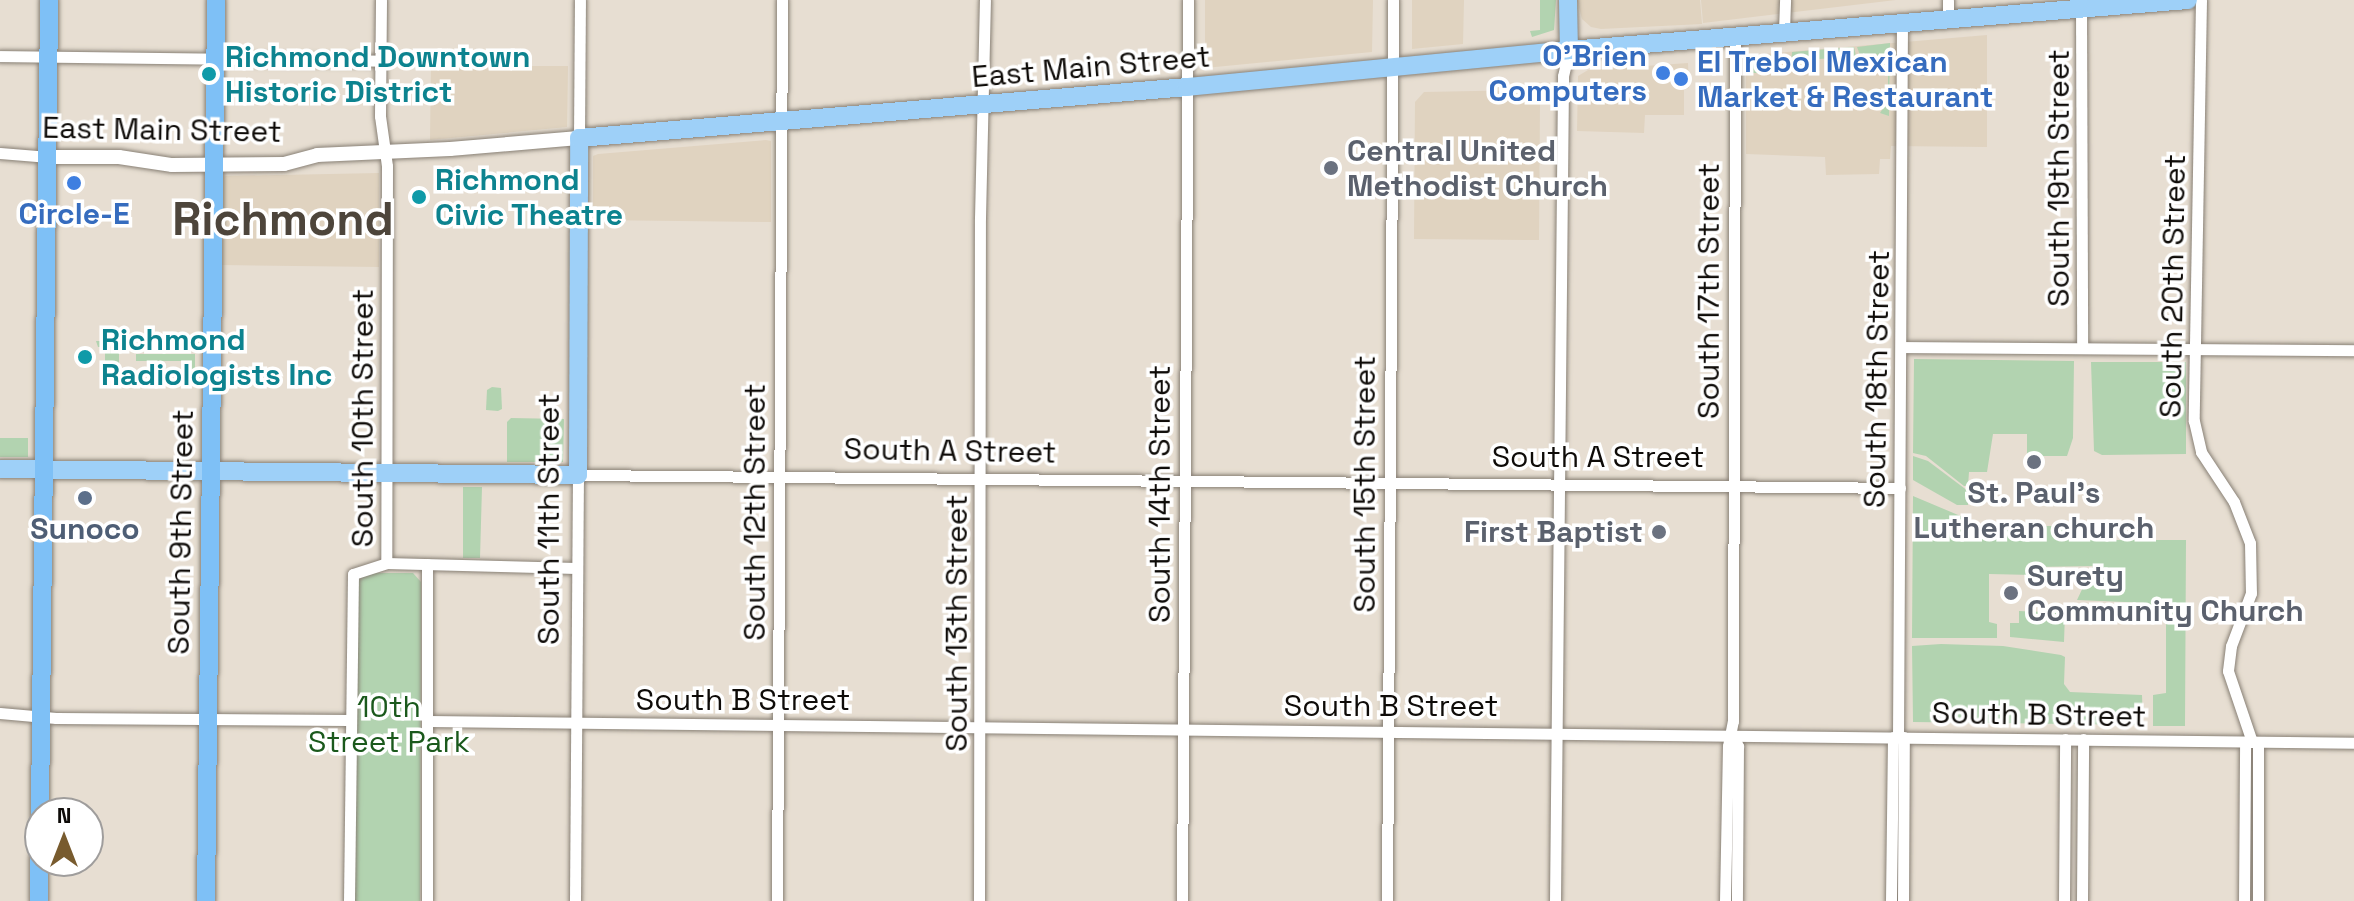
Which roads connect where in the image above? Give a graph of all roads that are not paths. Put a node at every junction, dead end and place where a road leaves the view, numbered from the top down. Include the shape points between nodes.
1 (49, 0) edge
2 (216, 0) edge
3 (381, 0) edge
4 (580, 0) edge
5 (782, 0) edge
6 (985, 0) edge
7 (1188, 0) edge
8 (1393, 0) edge
9 (1568, 0) edge
10 (1785, 0) edge
11 (1948, 0) edge
12 (2188, 0) edge
13 (2201, 0) edge
14 (2111, 3) edge
15 (2081, 8) junction
16 (1948, 19) junction
17 (1902, 22) junction
18 (1784, 31) junction
19 (1735, 39) junction
20 (1569, 50) junction
21 (0, 56) edge
22 (49, 56) junction
23 (217, 59) junction
24 (382, 61) junction
25 (1393, 67) junction
26 (1187, 87) junction
27 (983, 104) junction
28 (781, 123) junction
29 (579, 138) junction
30 (384, 151) junction
31 (0, 153) edge
32 (49, 157) junction
33 (215, 164) junction
34 (1901, 347) junction
35 (2082, 348) junction
36 (2196, 349) junction
37 (2354, 350) edge
38 (0, 469) edge
39 (43, 471) junction
40 (210, 471) junction
41 (388, 473) junction
42 (578, 475) junction
43 (779, 477) junction
44 (982, 480) junction
45 (1184, 481) junction
46 (1389, 483) junction
47 (1557, 484) junction
48 (1732, 486) junction
49 (1900, 488) junction
50 (386, 563) junction
51 (427, 564) junction
52 (576, 568) junction
53 (0, 713) edge
54 (40, 715) junction
55 (208, 719) junction
56 (349, 720) junction
57 (428, 721) junction
58 (576, 723) junction
59 (778, 724) junction
60 (980, 726) junction
61 (1183, 729) junction
62 (1388, 730) junction
63 (1556, 731) junction
64 (1732, 735) junction
65 (1898, 737) junction
66 (2065, 739) junction
67 (2083, 739) junction
68 (2252, 742) junction
69 (2354, 743) edge
70 (39, 901) edge
71 (206, 901) edge
72 (349, 901) edge
73 (427, 901) edge
74 (575, 901) edge
75 (777, 901) edge
76 (979, 901) edge
77 (1182, 901) edge
78 (1387, 901) edge
79 (1555, 901) edge
80 (1725, 901) edge
81 (1737, 901) edge
82 (1891, 901) edge
83 (1903, 901) edge
84 (2064, 901) edge
85 (2082, 901) edge
86 (2244, 901) edge
87 (2258, 901) edge

1 - 22 highway
2 - 23 highway, South 9th Street
3 - 24 street, South 10th Street
4 - 29 street
5 - 28 street, South 12th Street
6 - 27 street, South 13th Street
7 - 26 street, South 14th Street
8 - 25 street, South 15th Street
9 - 20 main road
10 - 18 street
11 - 16 street
12 - 14 main road, East Main Street
13 - 36 street, South 20th Street
14 - 15 main road, East Main Street
15 - 16 main road, East Main Street
15 - 35 street, South 19th Street
16 - 17 main road, East Main Street
17 - 18 main road, East Main Street
17 - 34 street, South 18th Street
18 - 19 main road, East Main Street
19 - 20 main road, East Main Street
19 - 48 street, South 17th Street
20 - 25 main road, East Main Street
20 - 47 street via 1563,76
21 - 22 street
22 - 23 street
22 - 32 highway
23 - 24 street
23 - 33 highway, South 9th Street
24 - 30 street, South 10th Street
25 - 26 main road, East Main Street
25 - 46 street, South 15th Street
26 - 27 main road, East Main Street
26 - 45 street, South 14th Street
27 - 28 main road, East Main Street
27 - 44 street, South 13th Street
28 - 29 main road, East Main Street
28 - 43 street, South 12th Street
29 - 30 street, East Main Street
29 - 42 main road, South 11th Street
30 - 33 street, East Main Street via 317,155 284,164
30 - 41 street, South 10th Street
31 - 32 street, East Main Street
32 - 33 street, East Main Street
32 - 39 highway
33 - 40 highway, South 9th Street
34 - 35 street
34 - 49 street, South 18th Street
35 - 36 street
36 - 37 street
36 - 68 street, South 20th Street via 2196,435 2209,468 2242,518 2250,543 2251,593 2231,646 2228,671
38 - 39 main road, South A Street
39 - 40 main road, South A Street
39 - 54 highway
40 - 41 main road, South A Street
40 - 55 highway, South 9th Street
41 - 42 main road, South A Street
41 - 50 street, South 10th Street
42 - 43 street, South A Street
42 - 52 street, South 11th Street
43 - 44 street, South A Street
43 - 59 street, South 12th Street
44 - 45 street, South A Street
44 - 60 street, South 13th Street
45 - 46 street, South A Street
45 - 61 street, South 14th Street
46 - 47 street, South A Street
46 - 62 street, South 15th Street
47 - 48 street, South A Street
47 - 63 street
48 - 49 street, South A Street
48 - 64 street, South 17th Street
49 - 65 street, South 18th Street
50 - 51 street
50 - 56 street, South 10th Street via 360,570 350,582
51 - 52 street
51 - 57 street
52 - 58 street, South 11th Street
53 - 54 street
54 - 55 street
54 - 70 highway
55 - 56 street
55 - 71 highway, South 9th Street
56 - 72 street, South 10th Street
57 - 58 street, South B Street
57 - 73 street
58 - 59 street, South B Street
58 - 74 street, South 11th Street
59 - 60 street, South B Street
59 - 75 street, South 12th Street
60 - 61 street, South B Street
60 - 76 street, South 13th Street
61 - 62 street, South B Street
61 - 77 street, South 14th Street
62 - 63 street, South B Street
62 - 78 street, South 15th Street
63 - 64 street, South B Street
63 - 79 street
64 - 65 street, South B Street
64 - 80 street, South 17th Street
64 - 81 street, South 17th Street via 1738,746
65 - 66 street, South B Street
65 - 82 street, South 18th Street
65 - 83 street, South 18th Street
66 - 67 street, South B Street
66 - 84 street
67 - 68 street, South B Street
67 - 85 street
68 - 69 street, South B Street
68 - 86 street, South 20th Street
68 - 87 street, South 20th Street

